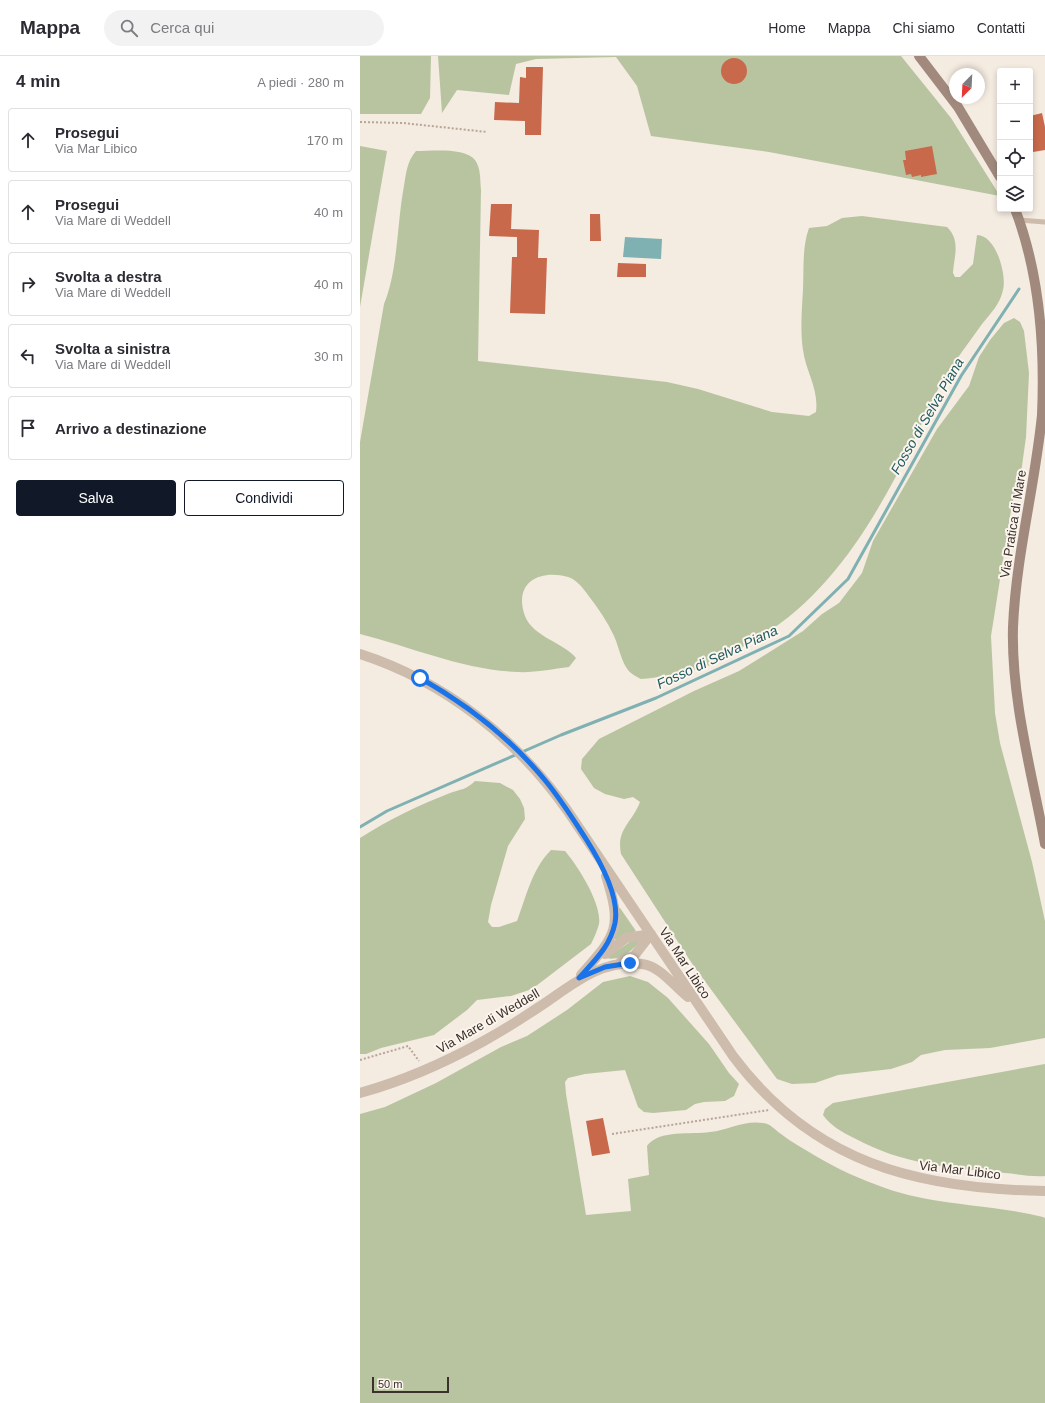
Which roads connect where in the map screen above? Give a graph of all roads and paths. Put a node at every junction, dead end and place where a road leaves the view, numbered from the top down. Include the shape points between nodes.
1 (919, 56) edge
2 (360, 122) edge
3 (488, 132) dead end
4 (999, 176) edge
5 (1016, 212) edge
6 (1019, 220) junction
7 (1045, 222) edge
8 (360, 654) edge
9 (1045, 844) edge
10 (602, 864) junction
11 (651, 934) junction
12 (579, 978) junction
13 (696, 1004) junction
14 (360, 1060) edge
15 (428, 1069) junction
16 (360, 1094) edge
17 (780, 1108) junction
18 (612, 1134) dead end
19 (1044, 1191) edge

1 - 4 street via 962,113
2 - 3 path via 403,123
5 - 6 street, Via Pratica di Mare
6 - 7 lane
6 - 9 street, Via Pratica di Mare via 1035,279 1044,362 1042,417 1016,583 1013,652 1018,702
8 - 10 street, Via Mar Libico via 395,666 429,684 477,716 509,743 532,765 559,799
10 - 11 street, Via Mar Libico
10 - 12 street, Via Mare di Weddell via 614,901 615,924 604,950
11 - 12 street via 626,938 616,944
11 - 12 street via 634,956
11 - 13 street, Via Mar Libico
12 - 13 street, Via Mare di Weddell via 610,966 630,963 648,965 663,974
12 - 15 street, Via Mare di Weddell via 510,1026
13 - 17 street, Via Mar Libico via 744,1071 761,1092
14 - 15 path via 408,1046
15 - 16 street, Via Mare di Weddell
17 - 18 path
17 - 19 street, Via Mar Libico via 832,1144 868,1162 896,1172 953,1185

